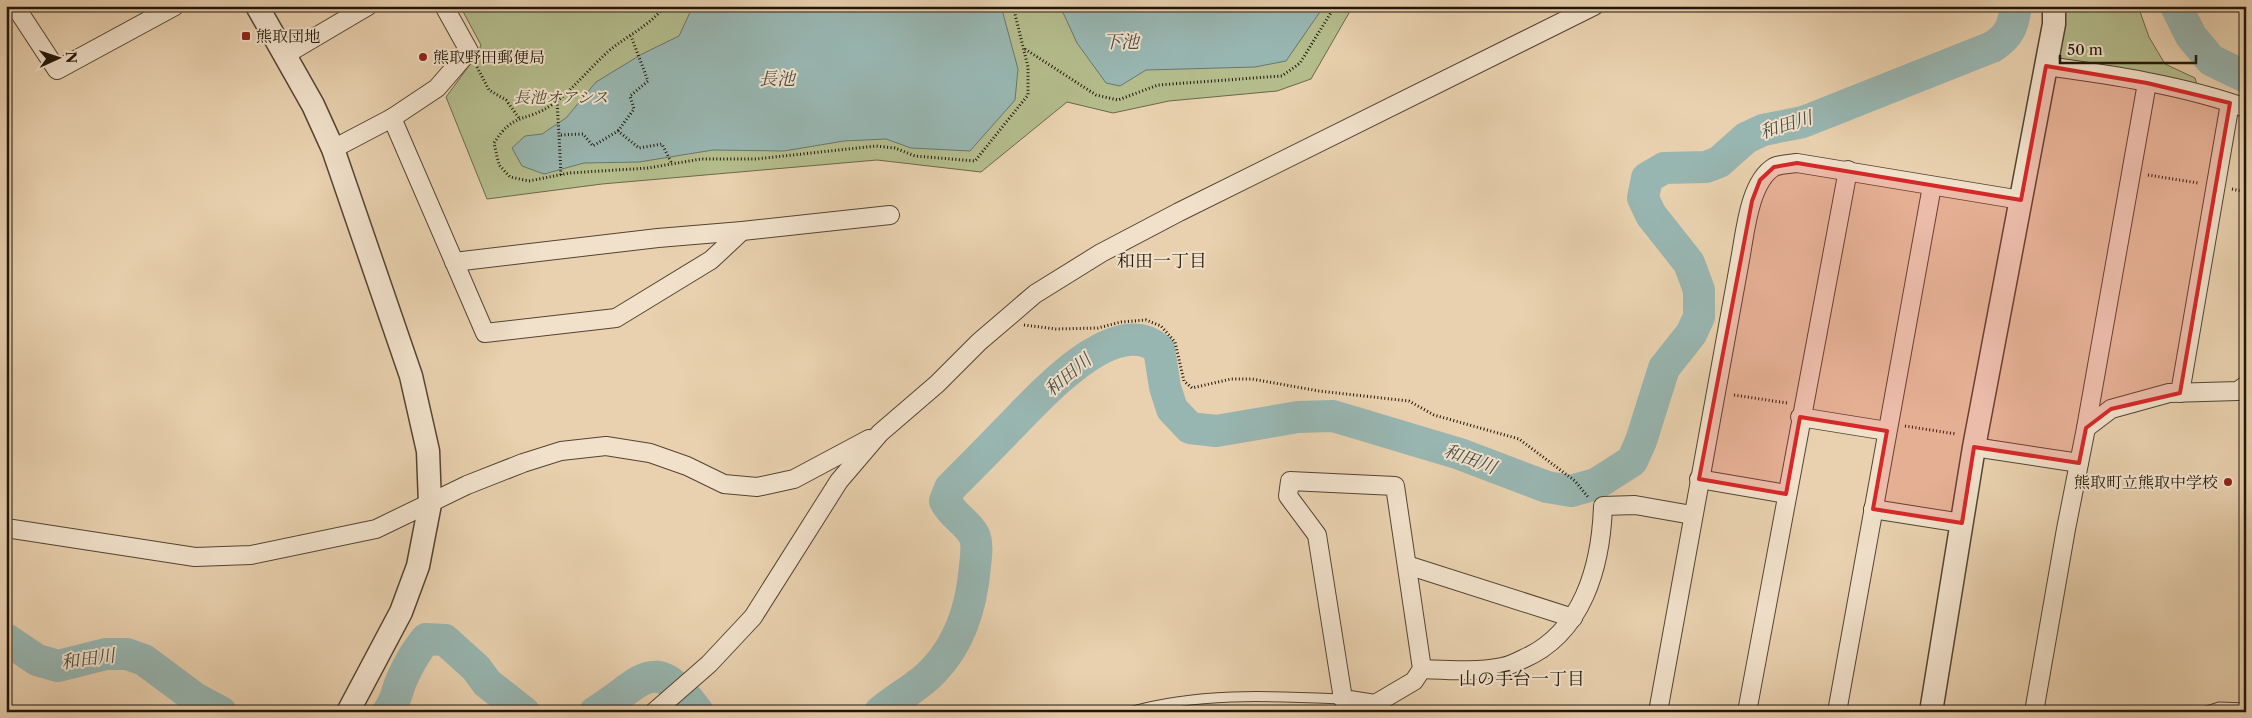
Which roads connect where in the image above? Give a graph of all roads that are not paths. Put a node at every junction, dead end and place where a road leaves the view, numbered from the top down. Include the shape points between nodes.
1 (15, 6) edge
2 (175, 6) edge
3 (257, 6) edge
4 (368, 6) edge
5 (444, 6) edge
6 (1594, 6) edge
7 (2054, 6) edge
8 (285, 55) junction
9 (2046, 66) junction
10 (2147, 82) junction
11 (2238, 106) edge
12 (392, 118) junction
13 (333, 149) junction
14 (1848, 170) junction
15 (1932, 186) junction
16 (2020, 200) junction
17 (890, 215) dead end
18 (742, 231) junction
19 (454, 262) junction
20 (2246, 385) edge
21 (2180, 393) junction
22 (1801, 411) junction
23 (1887, 427) junction
24 (2086, 428) junction
25 (880, 433) junction
26 (1975, 442) junction
27 (2079, 463) junction
28 (1699, 478) junction
29 (1786, 494) junction
30 (430, 504) junction
31 (1873, 508) junction
32 (1692, 515) junction
33 (1962, 523) junction
34 (6, 528) edge
35 (1407, 565) junction
36 (1573, 618) junction
37 (1422, 669) junction
38 (1343, 699) junction
39 (2246, 708) edge
40 (1750, 711) edge
41 (348, 712) edge
42 (654, 712) edge
43 (1130, 712) edge
44 (1658, 712) edge
45 (1837, 712) edge
46 (1931, 712) edge
47 (2034, 712) edge
48 (2204, 712) edge

1 - 2 street via 57,70
3 - 8 street
4 - 8 street
5 - 12 street via 469,51 437,88
6 - 25 street via 1296,152 1100,253 1035,294 1005,318
7 - 9 street
8 - 13 street
9 - 10 street
9 - 16 street
10 - 11 street
10 - 24 street
11 - 21 street via 2215,186
12 - 13 street
12 - 19 street
13 - 30 street via 410,376 428,451
14 - 15 street
14 - 22 street
14 - 28 street via 1796,162 1774,167 1760,180 1752,201
15 - 16 street
15 - 23 street
16 - 26 street
17 - 18 street
18 - 19 street
18 - 19 street via 711,260 616,318 485,333
20 - 21 street via 2238,391
21 - 24 street via 2111,409
22 - 23 street
22 - 29 street
23 - 31 street
24 - 27 street
25 - 30 street via 794,479 758,487 724,484 650,453 606,446 561,451 523,463
25 - 42 street via 839,481 753,617 709,664
26 - 27 street
26 - 33 street
27 - 47 street
28 - 29 street
28 - 32 street
29 - 40 street
30 - 34 street via 376,529 251,556 195,557
30 - 41 street via 418,566 401,612
31 - 33 street
31 - 45 street
32 - 36 street via 1635,505 1604,506 1595,573
32 - 44 street
33 - 46 street
35 - 36 street
35 - 37 street
35 - 38 street via 1395,486 1290,481 1288,496 1317,535
36 - 37 street via 1557,639 1534,654 1504,667
37 - 38 street via 1414,681 1375,704
38 - 43 lane via 1248,697 1188,701
39 - 48 lane via 2218,707

